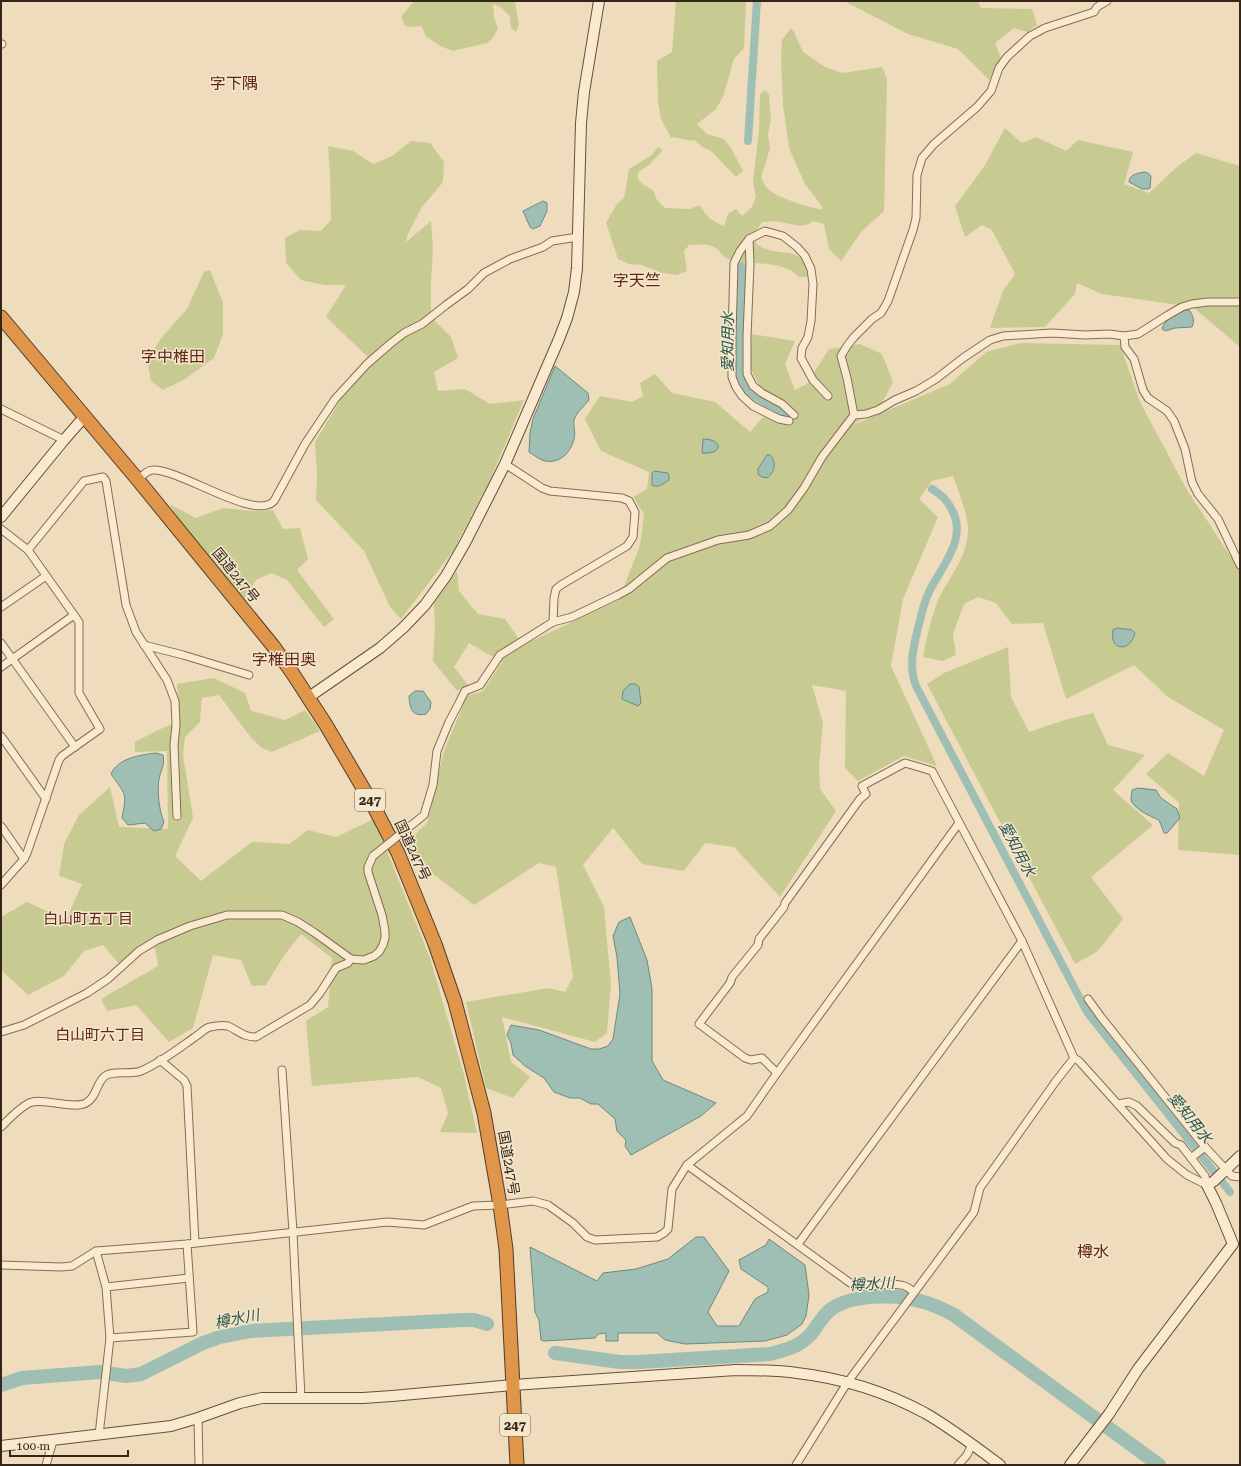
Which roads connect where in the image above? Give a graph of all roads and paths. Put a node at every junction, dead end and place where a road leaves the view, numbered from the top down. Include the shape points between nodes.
1 (599, 1) edge
2 (1107, 1) edge
3 (578, 237) junction
4 (749, 239) junction
5 (1240, 302) edge
6 (1, 317) edge
7 (1124, 336) junction
8 (828, 396) dead end
9 (1, 409) edge
10 (854, 415) junction
11 (85, 416) junction
12 (64, 440) junction
13 (505, 464) junction
14 (138, 480) junction
15 (1, 517) edge
16 (1, 529) edge
17 (28, 550) junction
18 (1240, 564) edge
19 (46, 576) junction
20 (1, 608) edge
21 (74, 615) junction
22 (554, 622) junction
23 (1, 643) edge
24 (144, 645) junction
25 (12, 659) junction
26 (1, 667) edge
27 (249, 675) dead end
28 (309, 697) junction
29 (1, 736) edge
30 (75, 747) junction
31 (46, 799) junction
32 (177, 816) dead end
33 (959, 823) junction
34 (1, 826) edge
35 (24, 858) junction
36 (1, 885) edge
37 (1022, 941) junction
38 (352, 959) junction
39 (1088, 999) dead end
40 (1, 1032) edge
41 (1074, 1058) junction
42 (160, 1060) junction
43 (282, 1070) dead end
44 (777, 1073) junction
45 (1118, 1104) junction
46 (1, 1127) edge
47 (1205, 1147) junction
48 (1240, 1156) edge
49 (1191, 1158) junction
50 (687, 1165) junction
51 (1226, 1170) junction
52 (1240, 1177) edge
53 (1210, 1183) junction
54 (500, 1205) junction
55 (293, 1232) junction
56 (195, 1243) junction
57 (187, 1244) junction
58 (798, 1244) junction
59 (96, 1251) junction
60 (1, 1265) edge
61 (189, 1278) junction
62 (106, 1287) junction
63 (913, 1294) junction
64 (110, 1338) junction
65 (847, 1383) junction
66 (513, 1385) junction
67 (302, 1398) junction
68 (198, 1418) junction
69 (99, 1435) junction
70 (53, 1441) junction
71 (972, 1444) junction
72 (1, 1446) edge
73 (46, 1465) edge
74 (199, 1465) edge
75 (517, 1465) edge
76 (796, 1465) edge
77 (958, 1465) edge
78 (1000, 1465) edge
79 (1070, 1465) edge

1 - 3 street via 581,123
2 - 10 street via 1094,12 1045,28 1030,36 1007,57 999,68 991,90 977,107 934,144 922,158 916,180 916,218 888,301 881,313 846,346 841,356
3 - 13 street via 574,292 567,318
3 - 14 street via 552,241 484,273 468,289 422,324 390,344 334,399 270,505 258,507 248,504 158,470 149,471
4 - 4 street via 747,374 753,386 782,404 792,418 779,419 753,406 742,396 732,377 734,263
4 - 8 street via 765,231 783,236 805,256 811,269 813,284 811,321 801,358 813,380
5 - 7 street via 1192,304 1182,307 1138,334
6 - 11 highway, 国道247号 / 247
7 - 10 street via 1052,333 1003,336 990,340 916,391 878,410
7 - 18 street via 1125,347 1134,359 1143,390 1148,398 1167,411 1174,421 1185,449 1192,482 1218,519
9 - 12 street
10 - 22 street via 822,457 788,510 770,526 749,535 718,540 667,558 618,595 572,617
11 - 12 street
11 - 14 highway, 国道247号 / 247
12 - 15 street
13 - 22 street via 550,491 622,498 629,501 635,512 633,537 627,546 556,589
13 - 28 street via 466,541 446,576 425,604 380,648
14 - 28 highway, 国道247号 / 247 via 274,647
16 - 17 street
17 - 19 street
17 - 24 street via 84,481 103,477 106,481 126,605
19 - 20 street
19 - 21 street
21 - 25 street
21 - 30 street via 79,622 79,693 100,729
22 - 38 street, bridge via 500,655 480,685 465,692 437,751 433,785 424,815 373,856 368,868 383,919 385,938 379,952 374,956 364,960
23 - 25 street
24 - 27 street via 190,656
24 - 32 street via 167,680 175,701
25 - 26 street
25 - 30 street
28 - 54 highway, 国道247号 / 247 via 373,805 398,853 435,944 455,1002 475,1074
29 - 31 street
30 - 31 street via 59,760
31 - 35 street
33 - 37 street
33 - 44 street
33 - 44 street via 932,771 906,762 862,786 866,794 699,1024 745,1058 762,1058
34 - 35 street
35 - 36 street
37 - 41 street
37 - 58 street
38 - 40 street via 304,926 282,915 227,915 157,940 139,951 108,979 87,993 24,1024
38 - 42 street via 336,968 310,1004 256,1037 248,1037 227,1026 208,1027
39 - 47 street
41 - 45 street
41 - 63 street via 980,1188 974,1212
42 - 46 street via 141,1071 106,1075 95,1095 85,1104 29,1103
42 - 56 street via 184,1080 187,1086
43 - 55 street
44 - 50 street via 747,1116
45 - 49 street via 1129,1102 1137,1106 1175,1143 1181,1145
45 - 53 street via 1167,1159 1187,1175
47 - 49 street
47 - 51 street
48 - 51 street
49 - 53 street
50 - 54 street via 672,1189 668,1229 657,1237 594,1240 587,1237 559,1212 543,1203 533,1201
50 - 58 street
51 - 52 street via 1232,1176
51 - 53 street
53 - 79 street via 1233,1244 1138,1369 1109,1414
54 - 55 street via 473,1206 424,1225 387,1222
54 - 66 highway, 国道247号 / 247 via 506,1249
55 - 56 street
55 - 67 street
56 - 57 street
57 - 59 street
57 - 61 street
58 - 63 street via 853,1285 872,1287 900,1284
59 - 60 street via 72,1266 48,1268
59 - 62 street
61 - 62 street
61 - 64 street via 193,1332
62 - 64 street
63 - 65 street
64 - 69 street
65 - 66 street via 797,1372 736,1370
65 - 71 street via 904,1403 943,1424
65 - 76 street
66 - 67 street via 363,1398
66 - 75 highway, 国道247号 / 247
67 - 68 street via 262,1398
68 - 69 street via 171,1426
68 - 74 street
69 - 70 street
70 - 72 street
70 - 73 street
71 - 77 street
71 - 78 street

